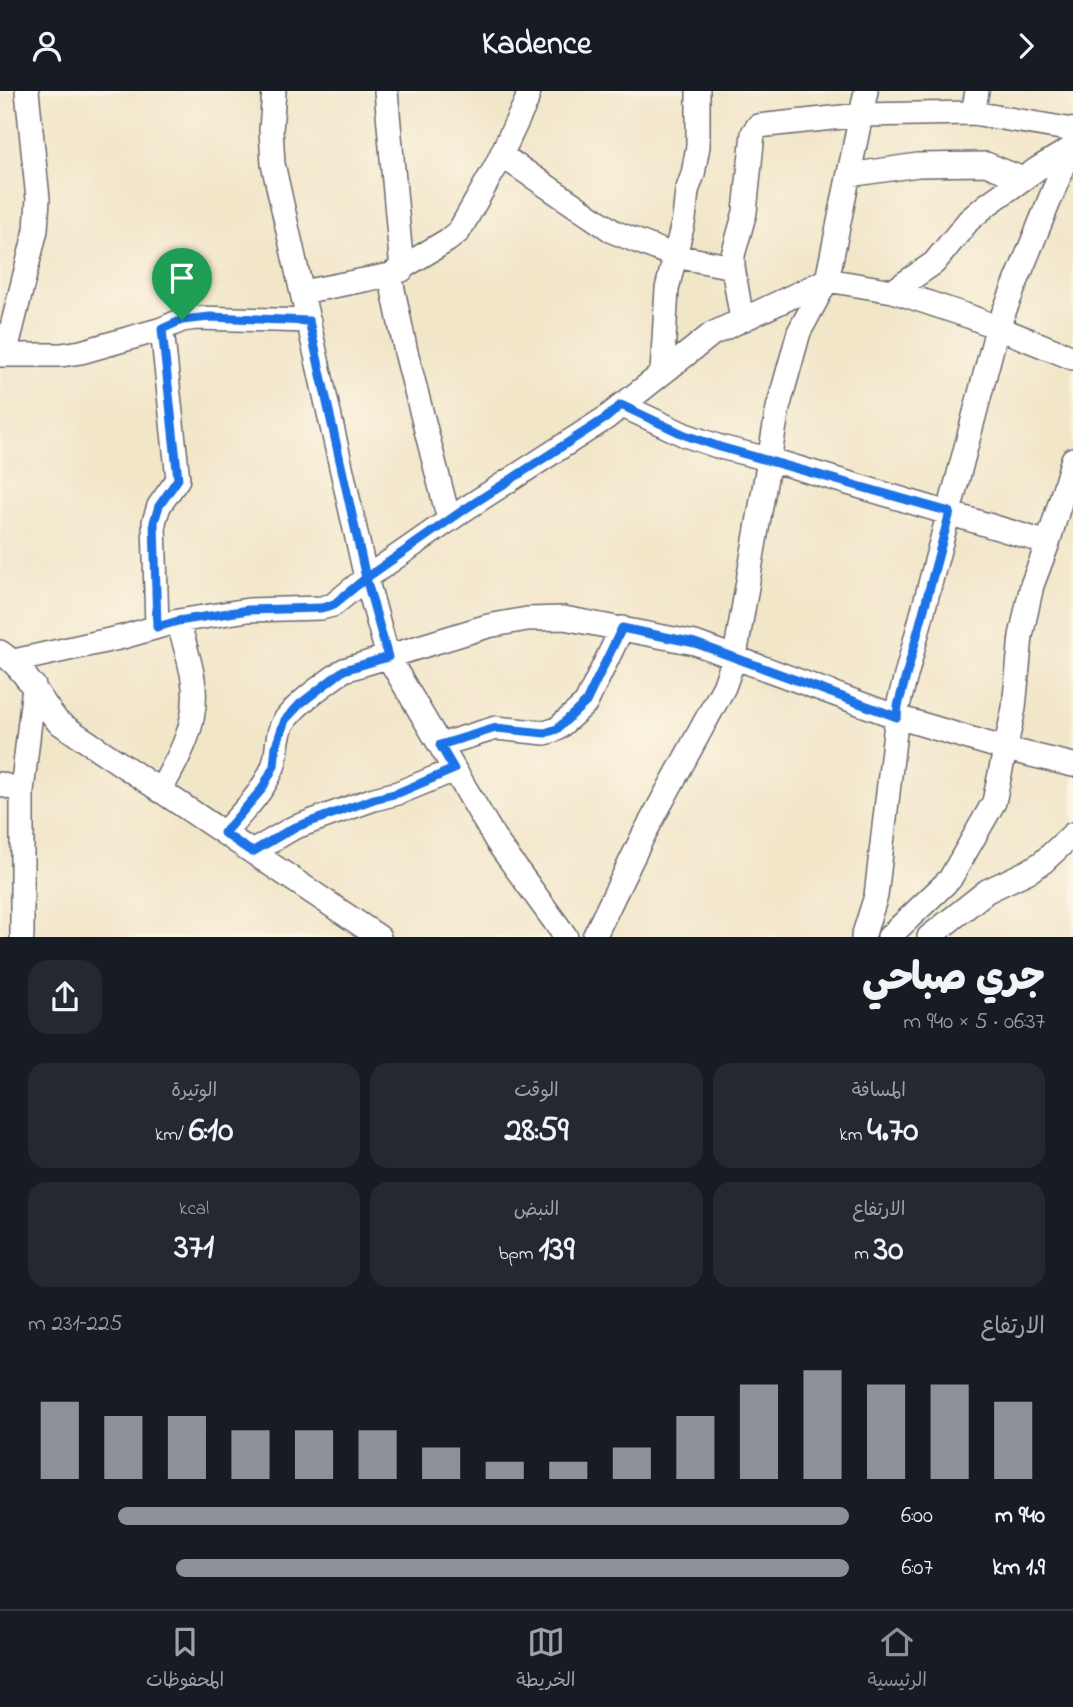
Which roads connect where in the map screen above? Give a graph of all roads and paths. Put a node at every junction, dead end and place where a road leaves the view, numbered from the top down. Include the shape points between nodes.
1 (27, 91) edge
2 (274, 91) edge
3 (386, 91) edge
4 (529, 91) edge
5 (698, 91) edge
6 (866, 91) edge
7 (975, 102) edge
8 (861, 115) junction
9 (1072, 143) edge
10 (501, 155) junction
11 (849, 175) junction
12 (1023, 179) junction
13 (675, 255) junction
14 (733, 267) junction
15 (396, 272) junction
16 (827, 280) junction
17 (893, 291) junction
18 (302, 292) junction
19 (742, 320) junction
20 (309, 321) junction
21 (162, 329) junction
22 (997, 329) junction
23 (3, 355) edge
24 (1073, 358) edge
25 (662, 373) junction
26 (621, 405) junction
27 (768, 459) junction
28 (1073, 459) edge
29 (950, 512) junction
30 (449, 520) junction
31 (1048, 543) junction
32 (366, 578) junction
33 (168, 624) junction
34 (622, 628) junction
35 (735, 656) junction
36 (7, 657) edge
37 (388, 657) junction
38 (34, 686) junction
39 (897, 717) junction
40 (440, 745) junction
41 (1006, 749) junction
42 (1073, 765) edge
43 (454, 769) junction
44 (0, 785) edge
45 (22, 791) junction
46 (160, 791) junction
47 (224, 833) junction
48 (1073, 834) edge
49 (252, 852) junction
50 (893, 936) edge
51 (22, 937) edge
52 (379, 937) edge
53 (566, 937) edge
54 (594, 937) edge
55 (863, 937) edge
56 (929, 937) edge

1 - 23 street via 37,191 36,230
2 - 18 street via 274,164
3 - 15 street
4 - 10 street
5 - 13 street via 698,146
6 - 8 street
7 - 8 street
7 - 9 street
8 - 11 street
8 - 14 street via 754,129 745,212
9 - 12 street
9 - 22 street
10 - 13 street via 614,232
10 - 15 street via 459,231
11 - 12 street via 918,165 986,164
11 - 16 street
12 - 17 street via 969,221 934,263
13 - 14 street
13 - 25 street via 667,289
14 - 19 street
15 - 18 street
15 - 30 street via 412,379
16 - 17 street
16 - 19 street
16 - 27 street via 799,332
17 - 22 street
18 - 20 street
19 - 25 street via 712,334
20 - 21 street via 210,317 182,320
20 - 32 street
21 - 23 street via 81,352
21 - 33 street via 178,479 154,522
22 - 24 street
22 - 29 street
25 - 26 street
26 - 27 street via 685,435
26 - 30 street
27 - 29 street
27 - 35 street
28 - 31 street
29 - 31 street
29 - 39 street
30 - 32 street
31 - 41 street via 1032,585 1021,636
32 - 33 street via 333,605 321,608 248,610
32 - 37 street
33 - 36 street
33 - 46 street via 194,681 195,704 183,751
34 - 35 street
34 - 37 street via 564,618 527,619 488,626
34 - 40 street via 586,702 557,729 545,733 496,728
35 - 39 street
35 - 54 street via 724,687
36 - 38 street
37 - 40 street
37 - 47 street via 344,670 285,720 274,766 262,789
38 - 45 street
38 - 46 street via 58,722
39 - 41 street
39 - 55 street via 876,896
40 - 43 street
41 - 42 street
41 - 50 street via 994,802 950,879
43 - 49 street via 293,828
43 - 53 street via 497,842
44 - 45 street
45 - 51 street
46 - 47 street
47 - 49 street
48 - 56 street via 1043,862 987,891
49 - 52 street

